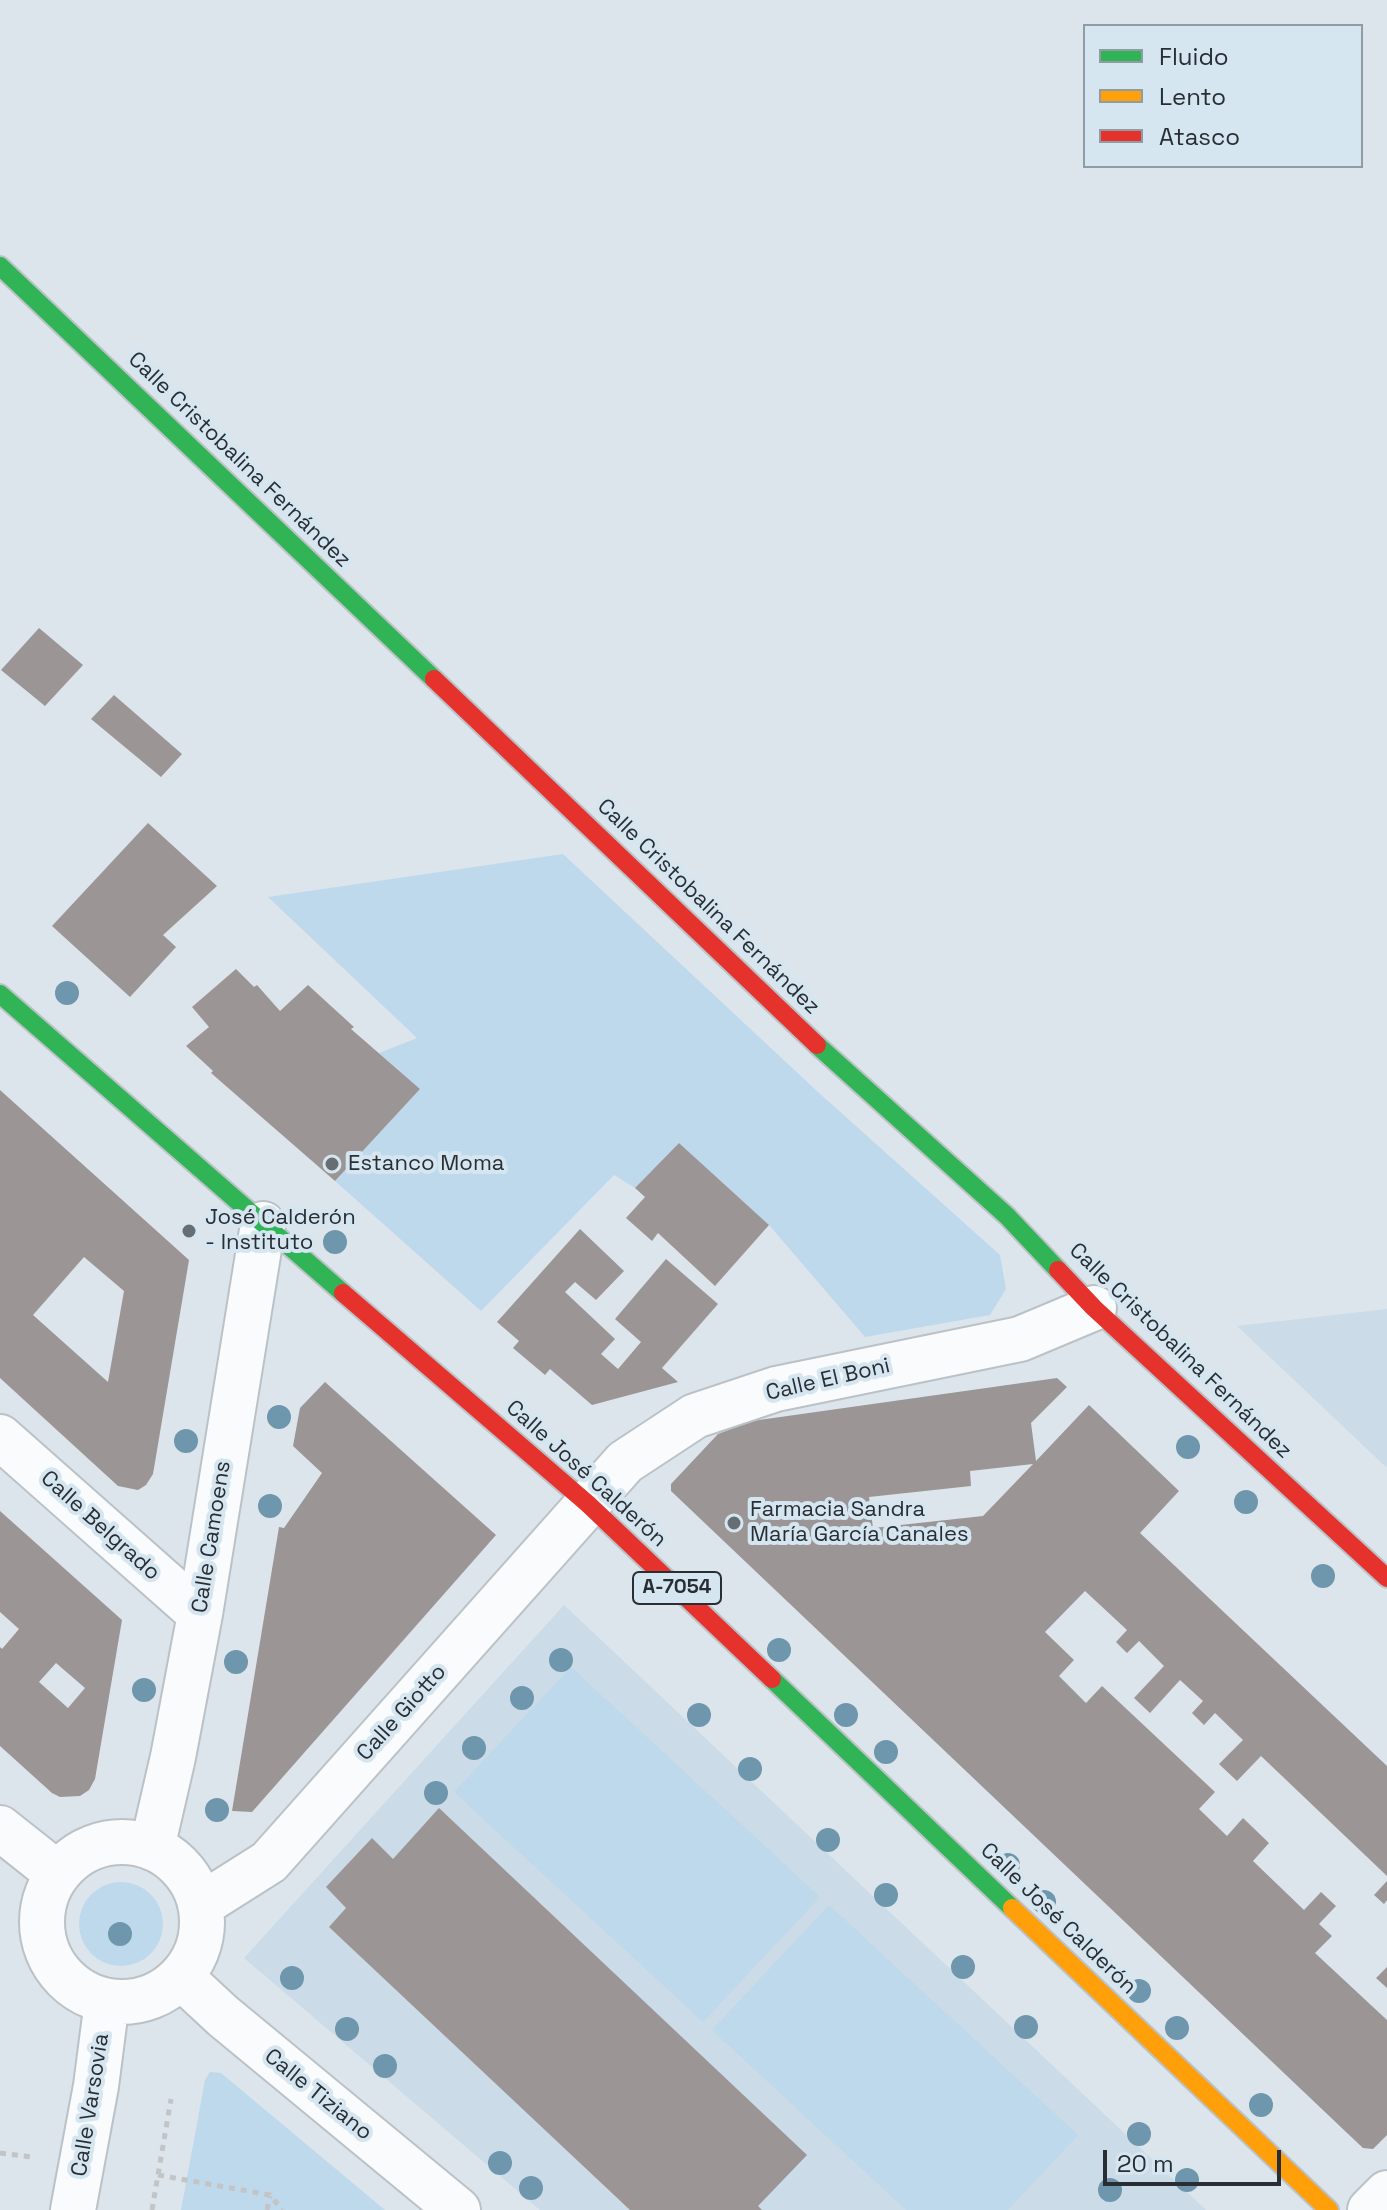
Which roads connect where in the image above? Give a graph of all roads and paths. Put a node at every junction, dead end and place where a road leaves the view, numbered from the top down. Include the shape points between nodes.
1 (0, 266) edge
2 (0, 994) edge
3 (263, 1224) junction
4 (1094, 1308) junction
5 (0, 1437) edge
6 (588, 1504) junction
7 (1387, 1578) edge
8 (200, 1614) junction
9 (0, 1828) edge
10 (152, 1848) junction
11 (58, 1874) junction
12 (201, 1905) junction
13 (181, 1977) junction
14 (107, 2001) junction
15 (171, 2099) dead end
16 (0, 2153) edge
17 (35, 2157) dead end
18 (158, 2175) junction
19 (1387, 2193) edge
20 (270, 2195) junction
21 (73, 2210) edge
22 (152, 2210) edge
23 (267, 2210) edge
24 (282, 2210) edge
25 (458, 2210) edge
26 (1329, 2210) edge
27 (1370, 2210) edge

1 - 4 street, Calle Cristobalina Fernández via 861,1086 1007,1216
2 - 3 street, Calle José Calderón / A-7054
3 - 6 street, Calle José Calderón / A-7054
3 - 8 street, Calle Camoens
4 - 6 street, Calle El Boni via 1020,1339 776,1389 695,1416 625,1462
4 - 7 street, Calle Cristobalina Fernández
5 - 8 street, Calle Belgrado
6 - 12 street, Calle Giotto via 269,1862
6 - 26 street, Calle José Calderón / A-7054
8 - 10 street, Calle Camoens
9 - 11 street
10 - 11 street via 126,1842 100,1845
10 - 12 street via 174,1861 191,1881
11 - 14 street via 45,1898 42,1925 47,1951 61,1974 82,1992
12 - 13 street via 199,1943
13 - 14 street via 159,1994
13 - 25 street, Calle Tiziano
14 - 21 street, Calle Varsovia
15 - 18 path
16 - 17 path
18 - 20 path
18 - 22 path
19 - 27 street
20 - 23 path
20 - 24 path

